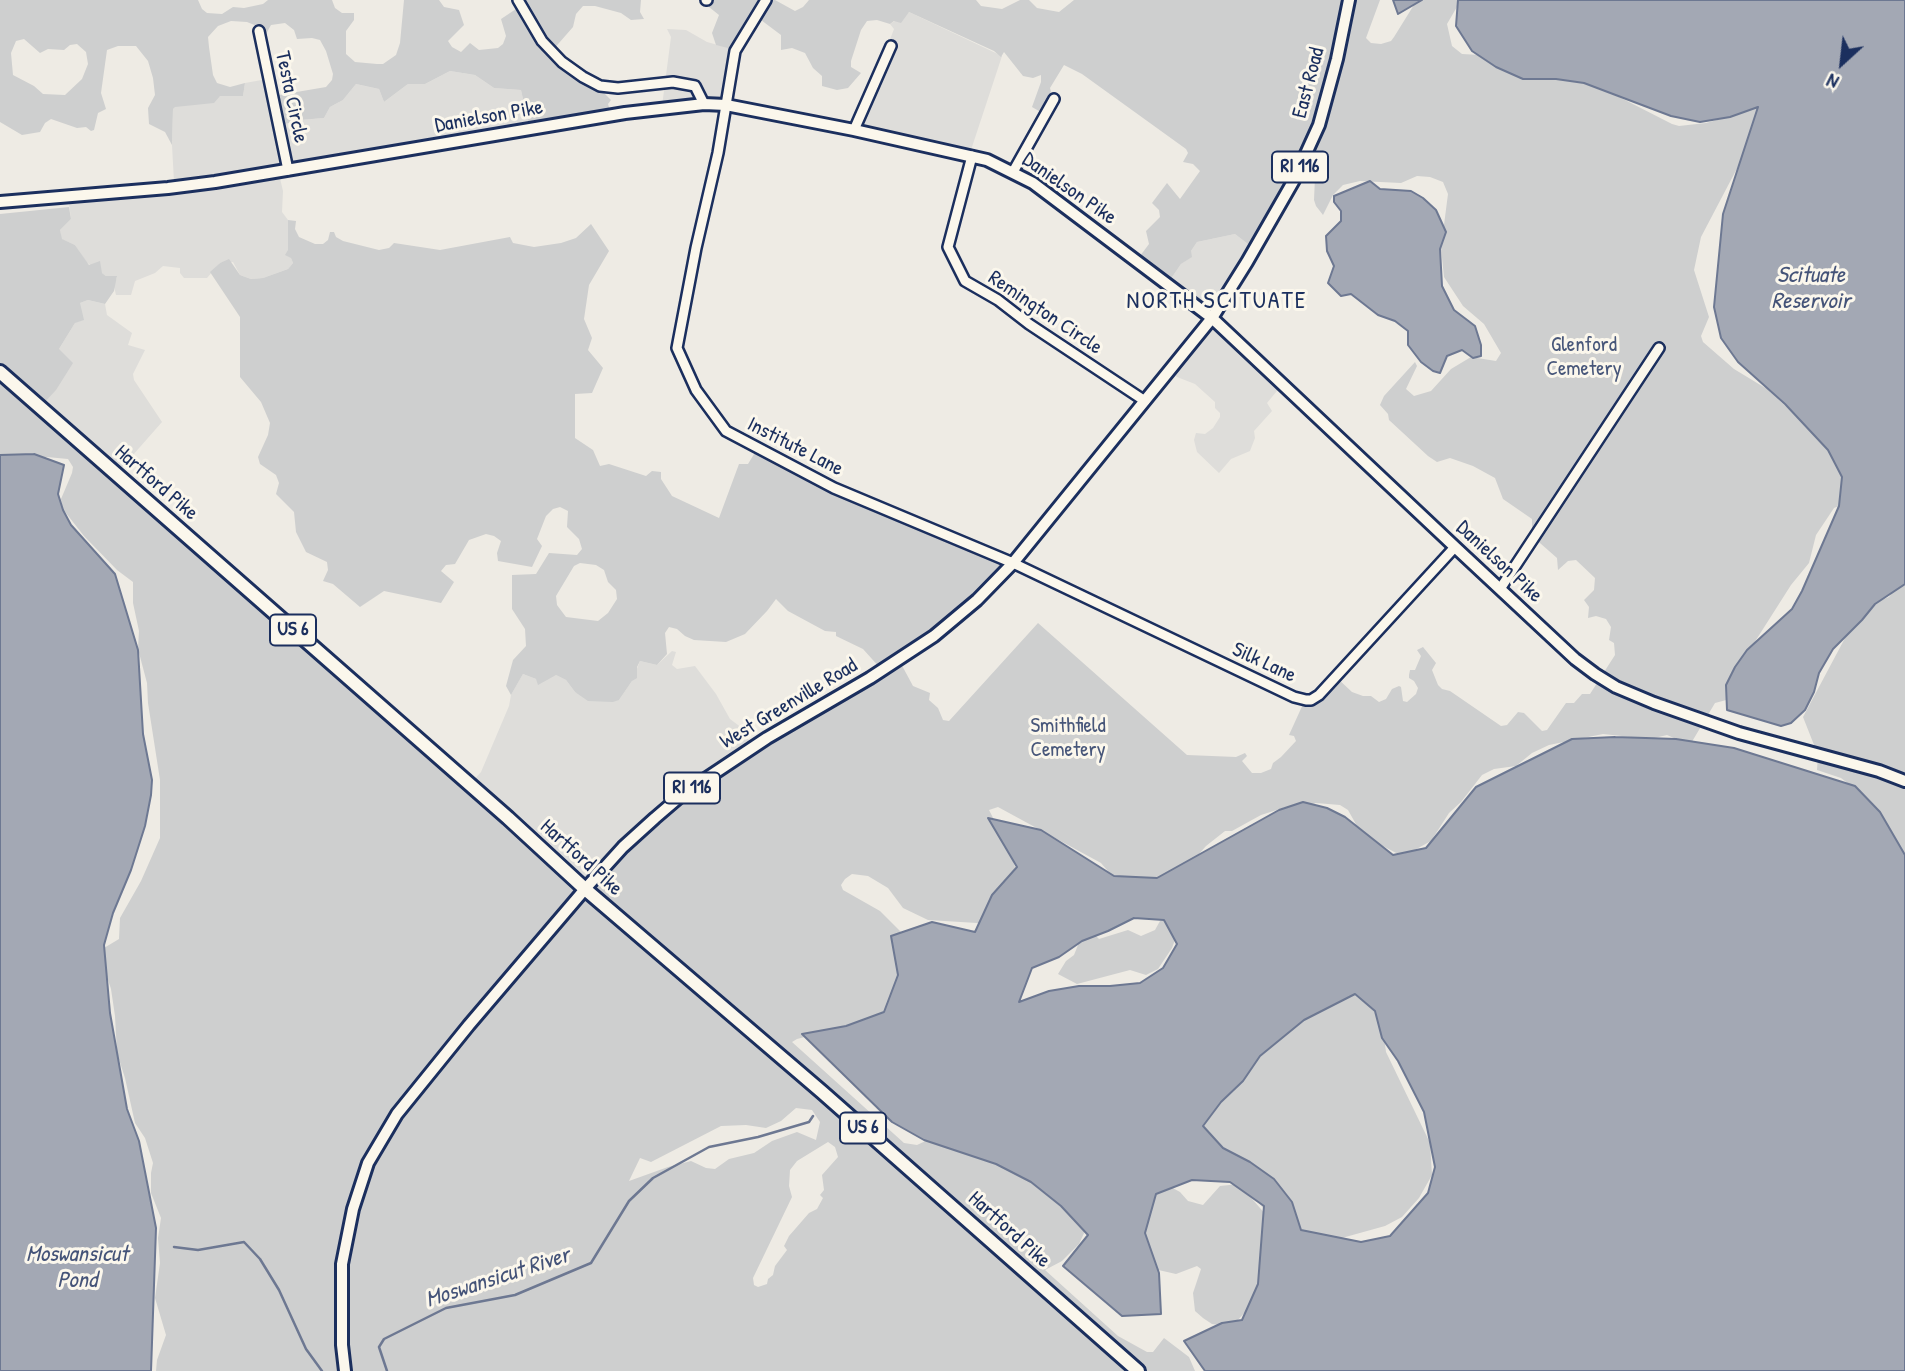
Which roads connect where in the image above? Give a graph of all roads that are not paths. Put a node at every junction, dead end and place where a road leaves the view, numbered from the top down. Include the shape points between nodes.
1 (517, 0) edge
2 (766, 0) edge
3 (1349, 0) edge
4 (259, 31) dead end
5 (891, 46) dead end
6 (1054, 99) dead end
7 (704, 104) junction
8 (726, 105) junction
9 (854, 130) junction
10 (972, 156) junction
11 (288, 170) junction
12 (1013, 172) junction
13 (0, 202) edge
14 (1212, 318) junction
15 (1659, 348) dead end
16 (0, 372) edge
17 (1145, 401) junction
18 (1455, 547) junction
19 (1013, 563) junction
20 (1500, 589) junction
21 (1905, 781) edge
22 (585, 889) junction
23 (345, 1371) edge
24 (1138, 1371) edge

1 - 7 street via 542,41 583,78 618,88 673,82 695,86
2 - 8 street, Institute Lane via 735,51
3 - 14 main road, East Road / RI 116 via 1327,98 1308,152
4 - 11 street, Testa Circle
5 - 9 street
6 - 12 street
7 - 8 main road, Danielson Pike
7 - 11 main road, Danielson Pike
8 - 9 main road, Danielson Pike
8 - 19 street, Institute Lane via 678,338 677,348 696,390 719,423 737,438 834,488
9 - 10 main road, Danielson Pike
10 - 12 main road, Danielson Pike
10 - 17 street, Remington Circle via 948,247 965,281
11 - 13 main road, Danielson Pike via 168,188
12 - 14 main road, Danielson Pike via 1071,210
14 - 17 main road, West Greenville Road / RI 116
14 - 18 main road, Danielson Pike
15 - 20 street
16 - 22 highway, Hartford Pike / US 6
17 - 19 main road, West Greenville Road / RI 116
18 - 19 street, Silk Lane via 1311,700 1294,697
18 - 20 main road, Danielson Pike
19 - 22 main road, West Greenville Road / RI 116 via 934,636 683,794
20 - 21 main road, Danielson Pike via 1575,659 1616,687 1739,733
22 - 23 main road, West Greenville Road / RI 116 via 397,1114 368,1163 342,1265
22 - 24 highway, Hartford Pike / US 6

